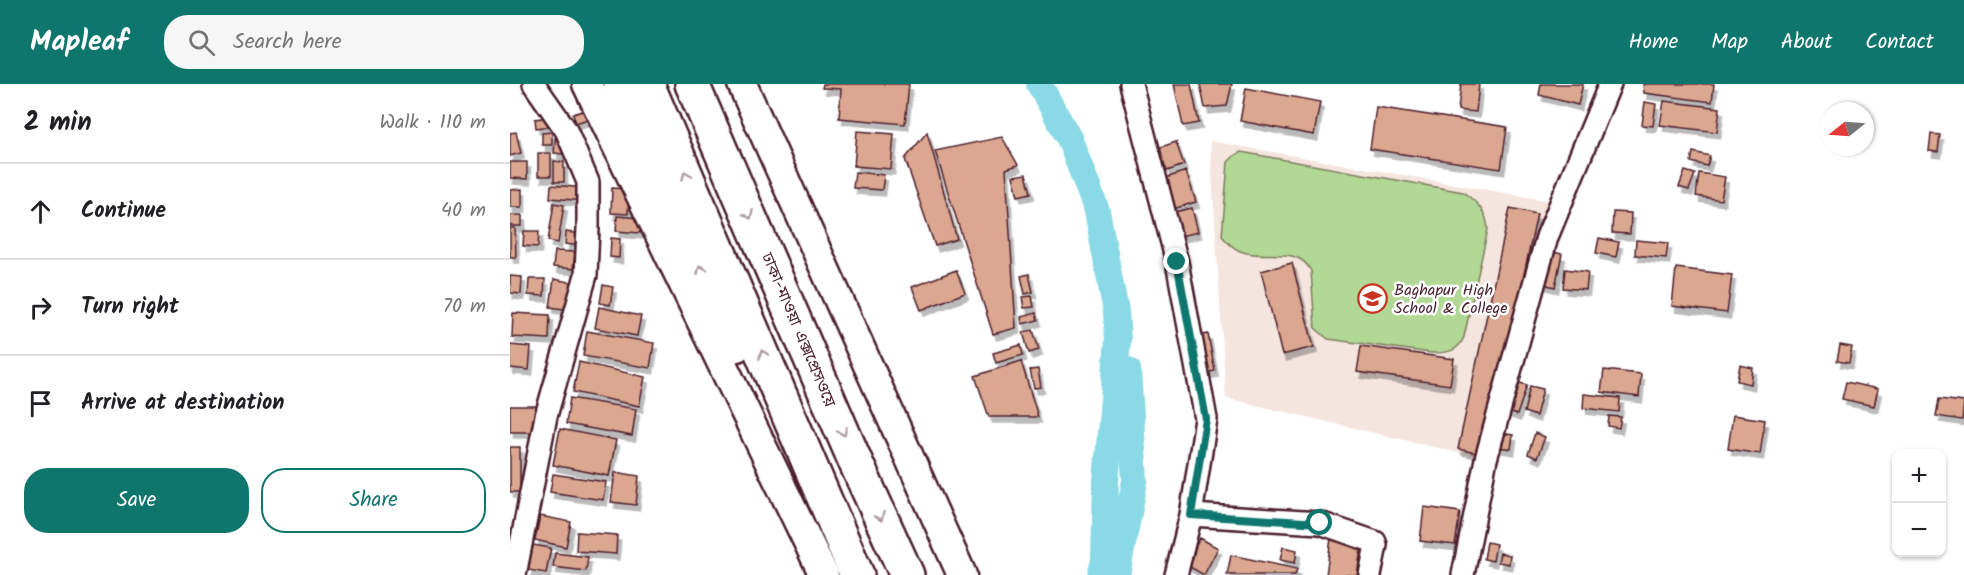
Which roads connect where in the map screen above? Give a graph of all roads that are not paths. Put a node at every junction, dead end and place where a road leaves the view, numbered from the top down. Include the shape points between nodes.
1 (534, 84) edge
2 (587, 84) edge
3 (620, 84) edge
4 (647, 84) edge
5 (692, 84) edge
6 (742, 84) edge
7 (1131, 84) edge
8 (1610, 84) edge
9 (827, 505) junction
10 (1191, 515) junction
11 (960, 571) edge
12 (515, 575) edge
13 (824, 575) edge
14 (857, 575) edge
15 (907, 575) edge
16 (1176, 575) edge
17 (1370, 575) edge
18 (1463, 575) edge

1 - 12 street via 566,130 588,182 588,228 586,275 546,416
2 - 13 street
9 -> 3 highway via 769,420
9 -> 4 highway
5 -> 15 highway, ঢাকা-মাওয়া এক্সপ্রেসওয়ে
6 - 11 street
7 - 10 street via 1177,262 1206,419
8 - 18 street via 1547,237 1486,459
9 - 14 highway
10 - 16 street
10 - 17 street via 1320,523 1375,542

